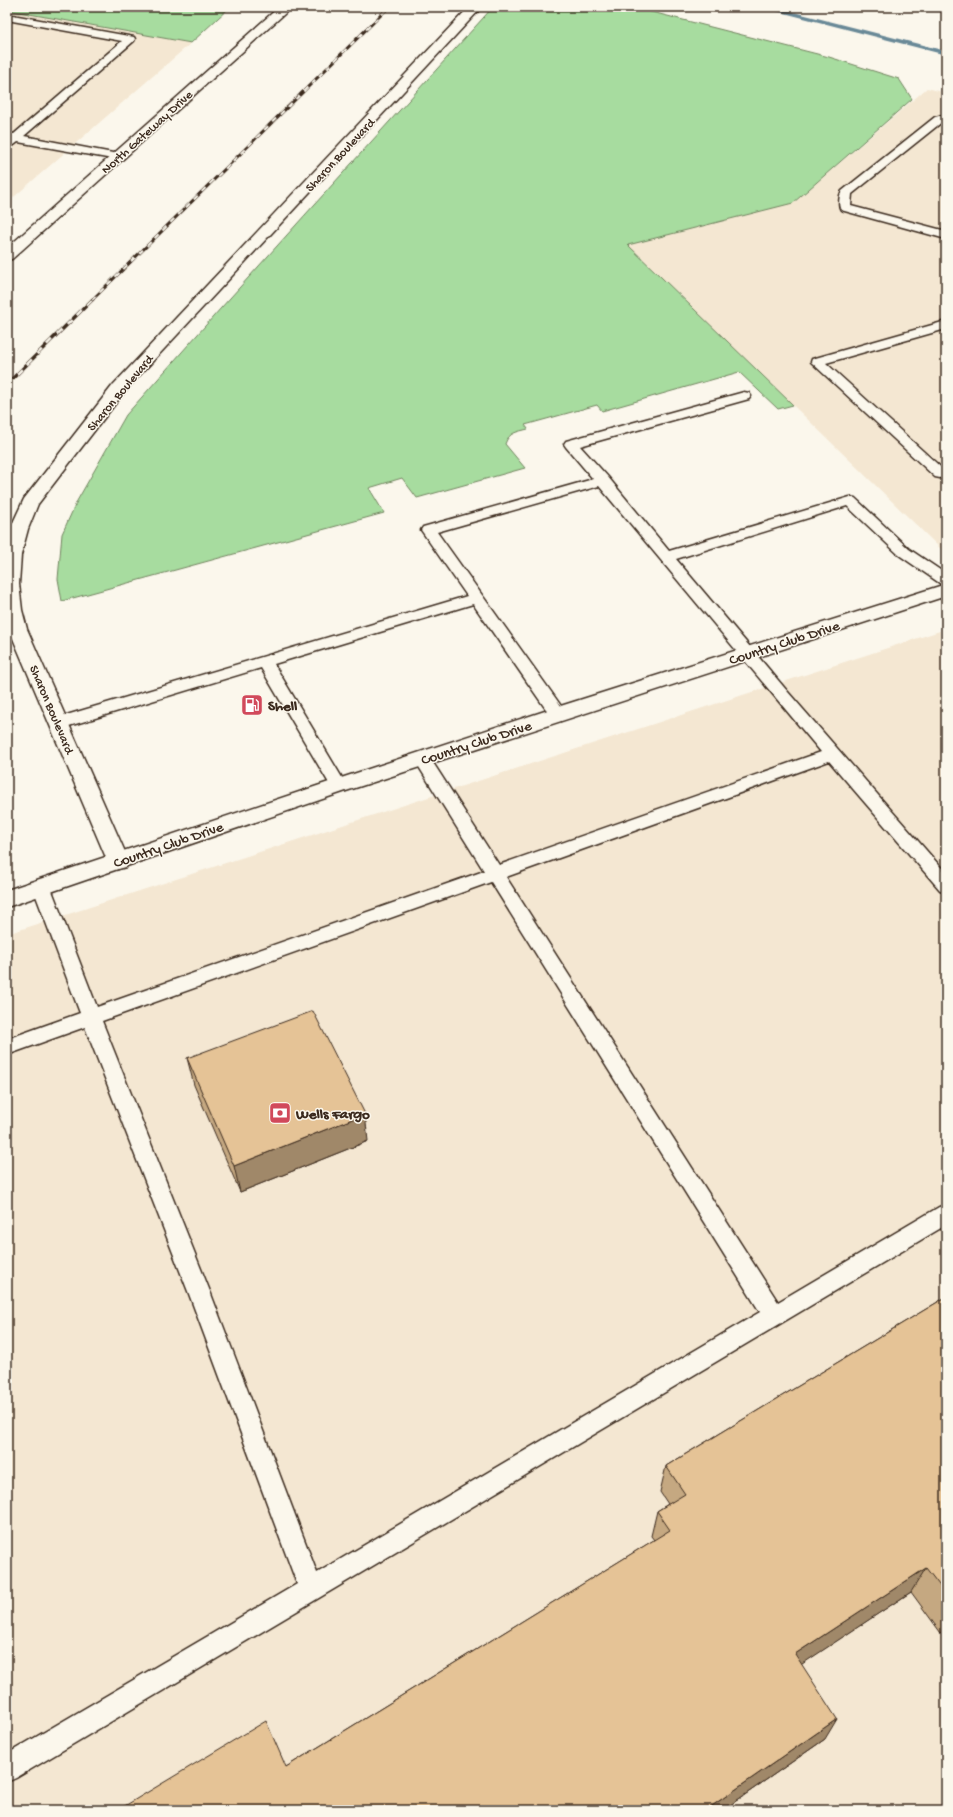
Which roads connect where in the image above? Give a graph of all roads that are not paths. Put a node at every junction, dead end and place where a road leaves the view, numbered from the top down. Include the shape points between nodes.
1 (286, 7) edge
2 (476, 7) edge
3 (7, 17) edge
4 (946, 119) edge
5 (11, 137) edge
6 (7, 146) edge
7 (118, 157) junction
8 (946, 236) edge
9 (7, 256) edge
10 (946, 325) edge
11 (744, 396) dead end
12 (940, 474) dead end
13 (603, 480) junction
14 (666, 557) junction
15 (946, 581) edge
16 (946, 590) edge
17 (476, 598) junction
18 (746, 654) junction
19 (265, 661) junction
20 (558, 714) junction
21 (59, 723) junction
22 (832, 754) junction
23 (422, 760) junction
24 (339, 786) junction
25 (118, 861) junction
26 (494, 874) junction
27 (946, 885) edge
28 (42, 888) junction
29 (7, 899) edge
30 (91, 1017) junction
31 (7, 1046) edge
32 (946, 1214) edge
33 (774, 1315) junction
34 (312, 1589) junction
35 (7, 1769) edge

1 - 7 street, North Gateway Drive
2 - 21 street, Sharon Boulevard via 119,388 30,504 19,529 12,555 12,610
3 - 5 lane via 130,38
4 - 8 lane via 939,119 846,193 845,208
5 - 6 lane
5 - 7 lane
7 - 9 street, North Gateway Drive
10 - 12 lane via 816,362
11 - 13 lane via 571,444
13 - 14 lane
13 - 17 lane via 428,530
14 - 15 lane via 850,501 904,552
14 - 18 lane
16 - 18 street, Country Club Drive
17 - 19 lane
17 - 20 lane
18 - 20 street, Country Club Drive
18 - 22 lane
19 - 21 lane
19 - 24 lane
20 - 23 street, Country Club Drive
21 - 25 street, Sharon Boulevard
22 - 26 lane
22 - 27 lane
23 - 24 street, Country Club Drive
23 - 26 lane
24 - 25 street, Country Club Drive
25 - 28 street, Country Club Drive
26 - 30 lane
26 - 33 lane
28 - 29 street, Country Club Drive
28 - 30 lane
30 - 31 lane
30 - 34 lane
32 - 33 lane
33 - 34 lane
34 - 35 lane

